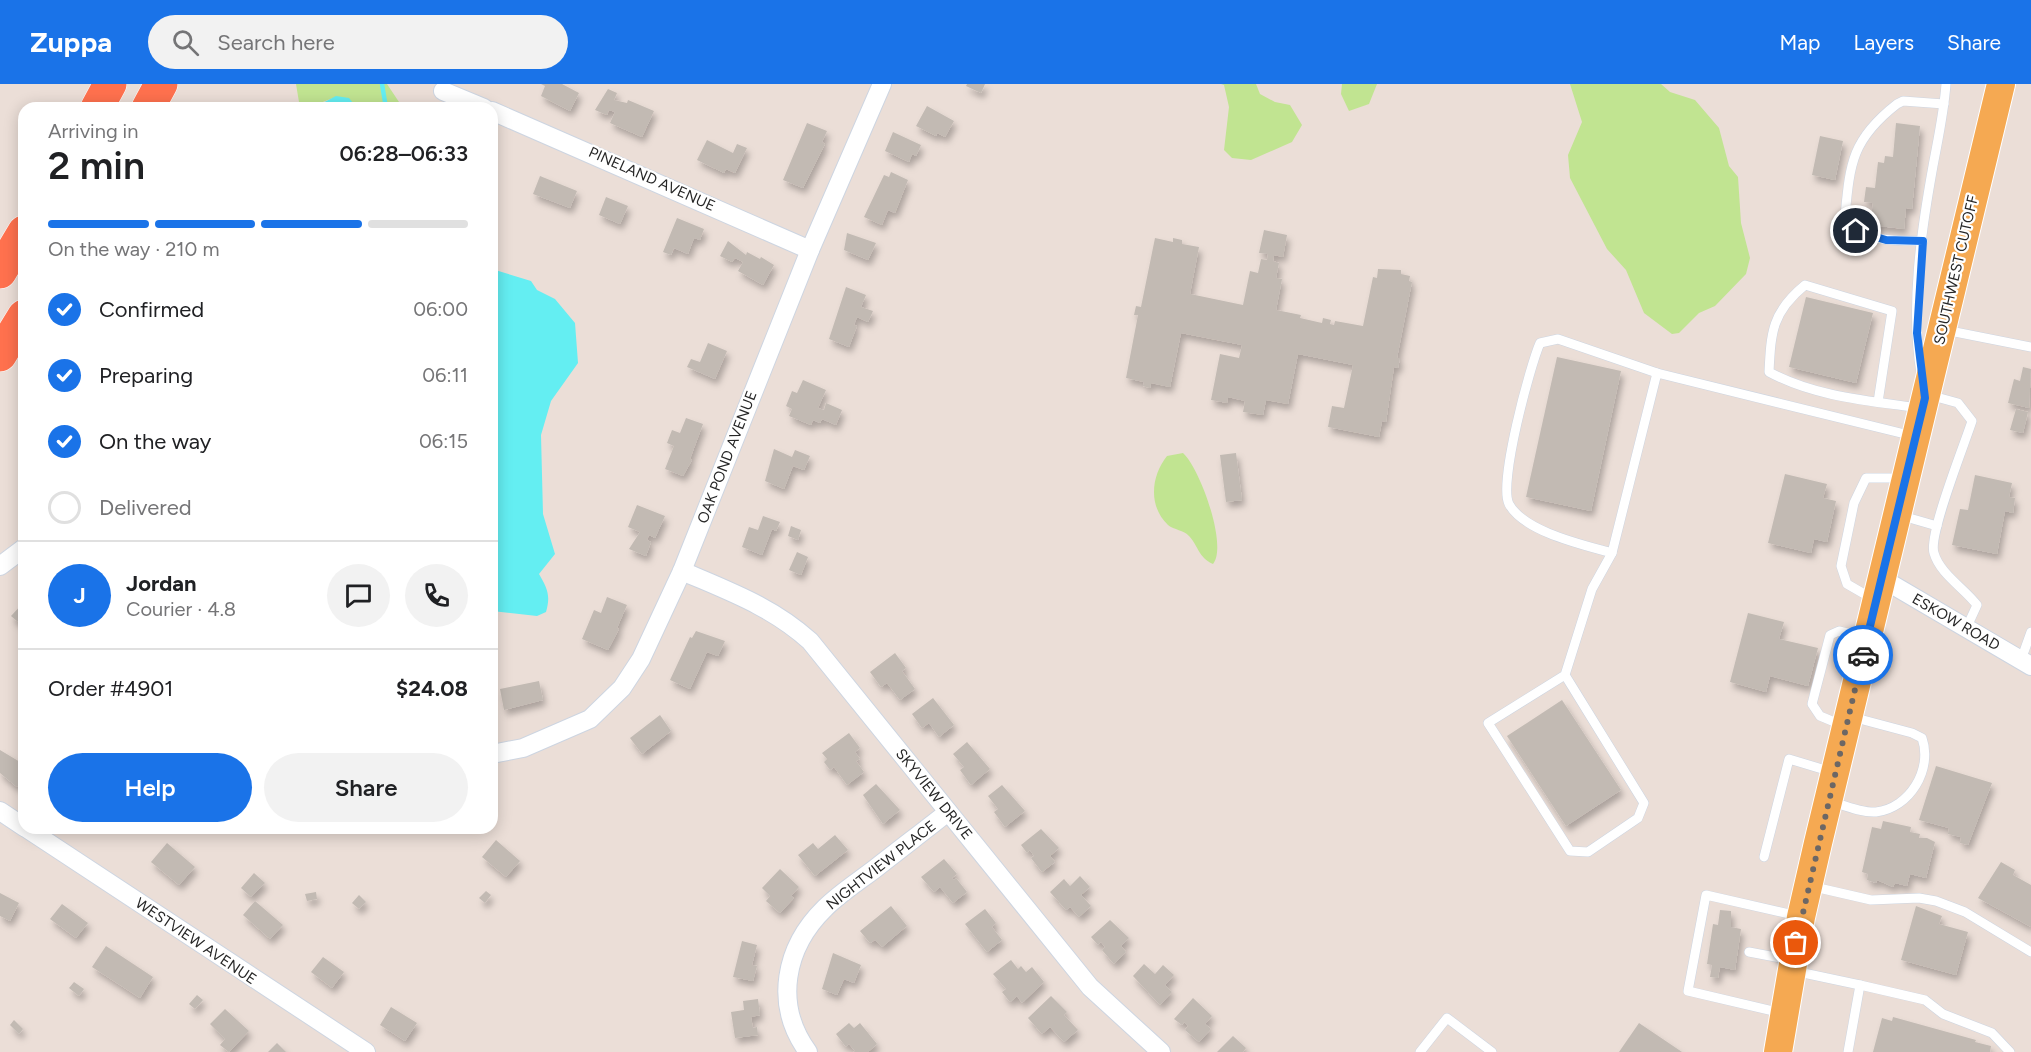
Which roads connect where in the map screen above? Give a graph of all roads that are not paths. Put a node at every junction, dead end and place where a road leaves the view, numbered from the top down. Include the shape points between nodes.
1 (110, 84) edge
2 (161, 84) edge
3 (882, 84) edge
4 (1946, 84) edge
5 (2001, 84) edge
6 (443, 91) dead end
7 (100, 102) edge
8 (151, 102) edge
9 (470, 102) edge
10 (1944, 104) junction
11 (498, 114) edge
12 (18, 241) edge
13 (1923, 241) junction
14 (810, 250) junction
15 (0, 272) edge
16 (18, 326) edge
17 (1943, 329) junction
18 (2031, 346) edge
19 (0, 355) edge
20 (1657, 373) junction
21 (1925, 400) junction
22 (1878, 402) junction
23 (1916, 436) junction
24 (1905, 478) junction
25 (1896, 515) junction
26 (1937, 526) junction
27 (18, 552) edge
28 (1611, 553) junction
29 (0, 566) edge
30 (682, 571) junction
31 (1878, 589) junction
32 (1966, 629) junction
33 (2031, 632) edge
34 (1867, 637) junction
35 (2026, 663) edge
36 (1565, 675) junction
37 (1847, 722) junction
38 (498, 753) edge
39 (1834, 773) junction
40 (1828, 801) junction
41 (0, 811) edge
42 (948, 812) junction
43 (18, 823) edge
44 (36, 834) edge
45 (1764, 856) dead end
46 (1808, 886) junction
47 (1801, 917) junction
48 (1749, 952) dead end
49 (2031, 952) edge
50 (1792, 965) junction
51 (1860, 985) junction
52 (1784, 1014) junction
53 (366, 1052) edge
54 (808, 1052) edge
55 (1161, 1052) edge
56 (1420, 1052) edge
57 (1492, 1052) edge
58 (1778, 1052) edge
59 (1848, 1052) edge
60 (2010, 1052) edge

1 - 7 highway
2 - 8 highway
3 - 14 street, OAK POND AVENUE
4 - 10 lane
5 - 17 main road, SOUTHWEST CUTOFF
6 - 9 street
10 - 13 lane
10 - 13 lane via 1897,104 1865,134 1849,167 1845,216 1856,231 1886,240
11 - 14 street, PINELAND AVENUE
12 - 15 highway
13 - 21 lane via 1917,333
14 - 30 street, OAK POND AVENUE
16 - 19 highway
17 - 18 lane
17 - 21 main road, SOUTHWEST CUTOFF
20 - 23 lane
20 - 28 lane
20 - 28 lane via 1558,339 1540,343 1530,364 1506,482 1509,504 1530,523 1555,537
21 - 22 lane
21 - 23 main road, SOUTHWEST CUTOFF
21 - 26 lane via 1958,404 1972,421
22 - 22 lane via 1792,385 1770,372 1771,336 1780,310 1805,285 1892,311
23 - 24 main road, SOUTHWEST CUTOFF
24 - 25 main road, SOUTHWEST CUTOFF
24 - 31 lane via 1866,478 1854,503 1841,566 1847,584
25 - 26 lane
25 - 31 main road, SOUTHWEST CUTOFF
26 - 32 lane via 1933,551 1942,570 1977,605
27 - 29 street
28 - 36 lane via 1592,589
30 - 38 street, OAK POND AVENUE via 641,659 602,709 562,733
30 - 42 street, SKYVIEW DRIVE via 770,611 810,640
31 - 32 street, ESKOW ROAD
31 - 34 main road, SOUTHWEST CUTOFF
32 - 35 street, ESKOW ROAD
33 - 35 lane
34 - 37 main road, SOUTHWEST CUTOFF
34 - 37 lane via 1839,632 1830,635 1818,677 1812,705 1820,716
36 - 36 lane via 1644,803 1638,818 1588,852 1570,852 1488,723
37 - 39 main road, SOUTHWEST CUTOFF
37 - 40 lane via 1922,738 1926,750 1920,775 1910,795 1892,808 1874,812
39 - 40 main road, SOUTHWEST CUTOFF
39 - 45 lane via 1789,759
40 - 46 main road, SOUTHWEST CUTOFF
41 - 43 street, WESTVIEW AVENUE
42 - 54 street, NIGHTVIEW PLACE via 827,906 800,940 786,985 789,1010 799,1040
42 - 55 street, SKYVIEW DRIVE via 1090,987
44 - 53 street, WESTVIEW AVENUE
46 - 47 main road, SOUTHWEST CUTOFF
46 - 49 lane via 1871,900 1936,901 1965,912
47 - 50 main road, SOUTHWEST CUTOFF
47 - 52 lane via 1706,895 1688,990
48 - 50 lane
50 - 51 lane
50 - 52 main road, SOUTHWEST CUTOFF
51 - 59 lane
51 - 60 lane via 1925,999 1943,1014 1992,1033
52 - 58 main road, SOUTHWEST CUTOFF
56 - 57 lane via 1447,1018

